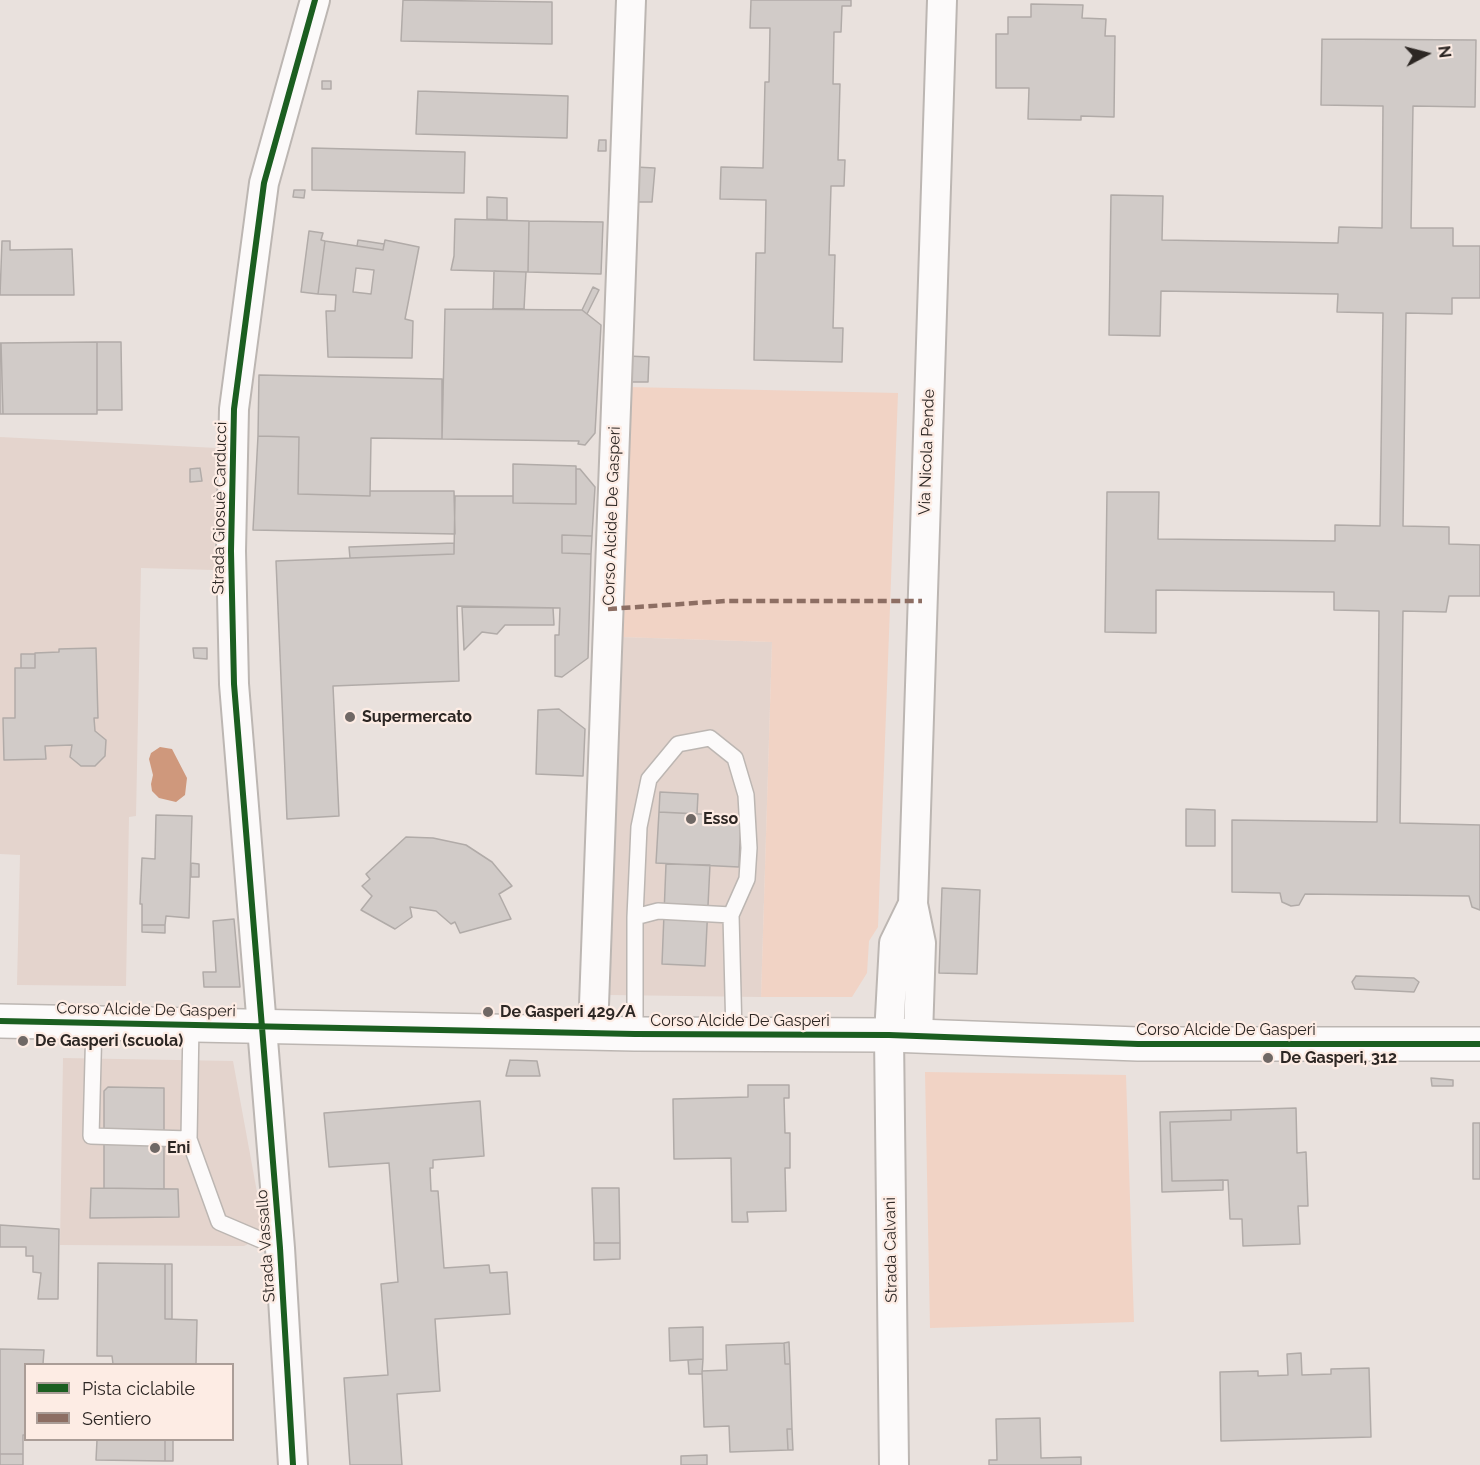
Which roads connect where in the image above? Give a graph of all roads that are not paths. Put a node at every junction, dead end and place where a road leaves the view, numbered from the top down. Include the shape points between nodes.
1 (315, 0) edge
2 (631, 0) edge
3 (942, 0) edge
4 (731, 915) junction
5 (635, 917) junction
6 (0, 1021) edge
7 (94, 1022) junction
8 (191, 1024) junction
9 (263, 1025) junction
10 (593, 1032) junction
11 (635, 1034) junction
12 (734, 1034) junction
13 (903, 1036) junction
14 (1480, 1044) edge
15 (189, 1139) junction
16 (280, 1248) junction
17 (293, 1465) edge
18 (894, 1465) edge

1 - 9 street, Strada Giosuè Carducci via 264,183 234,409 231,550 234,684
2 - 10 street, Corso Alcide De Gasperi
3 - 13 street, Via Nicola Pende via 913,903 921,943
4 - 5 lane via 658,911
4 - 5 lane via 747,879 746,795 735,758 710,738 678,744 649,779 639,827
4 - 12 lane
5 - 11 lane
6 - 7 street, Corso Alcide De Gasperi
7 - 8 street, Corso Alcide De Gasperi
7 - 15 lane via 91,1136
8 - 9 street, Corso Alcide De Gasperi
8 - 15 lane
9 - 10 street, Corso Alcide De Gasperi
9 - 16 street, Strada Vassallo
10 - 11 street, Corso Alcide De Gasperi
11 - 12 street, Corso Alcide De Gasperi
12 - 13 street, Corso Alcide De Gasperi
13 - 14 street, Corso Alcide De Gasperi via 1138,1044
13 - 18 street, Strada Calvani
15 - 16 lane via 219,1222
16 - 17 street, Strada Vassallo

